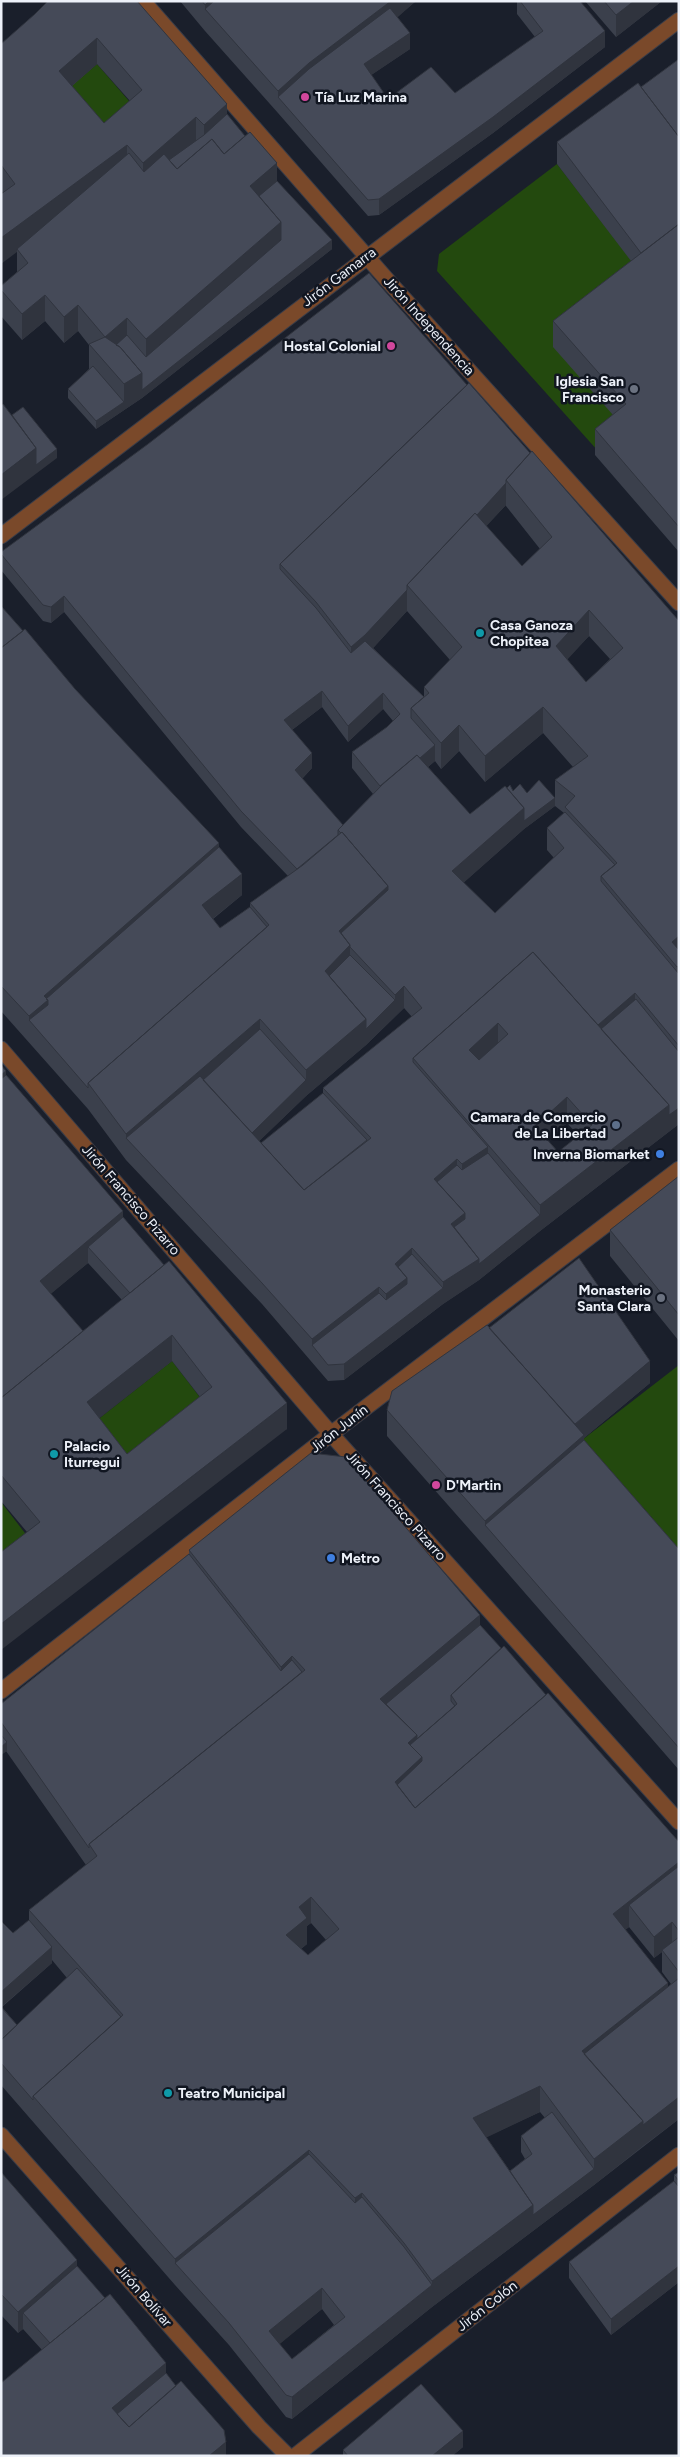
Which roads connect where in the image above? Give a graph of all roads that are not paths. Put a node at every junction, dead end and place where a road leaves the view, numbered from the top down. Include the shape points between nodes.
1 (143, 1) edge
2 (679, 20) edge
3 (367, 256) junction
4 (1, 536) edge
5 (679, 604) edge
6 (1, 1049) edge
7 (679, 1169) edge
8 (331, 1434) junction
9 (1, 1692) edge
10 (679, 1822) edge
11 (1, 2135) edge
12 (679, 2156) edge
13 (288, 2456) edge
14 (295, 2456) edge

1 - 3 street, Jirón Independencia
2 - 3 street, Jirón Gamarra
3 - 4 street, Jirón Gamarra
3 - 5 street, Jirón Independencia
6 - 8 street, Jirón Francisco Pizarro
7 - 8 street, Jirón Junín
8 - 9 street, Jirón Junín
8 - 10 street, Jirón Francisco Pizarro
11 - 13 street, Jirón Bolívar
12 - 14 street, Jirón Colón

